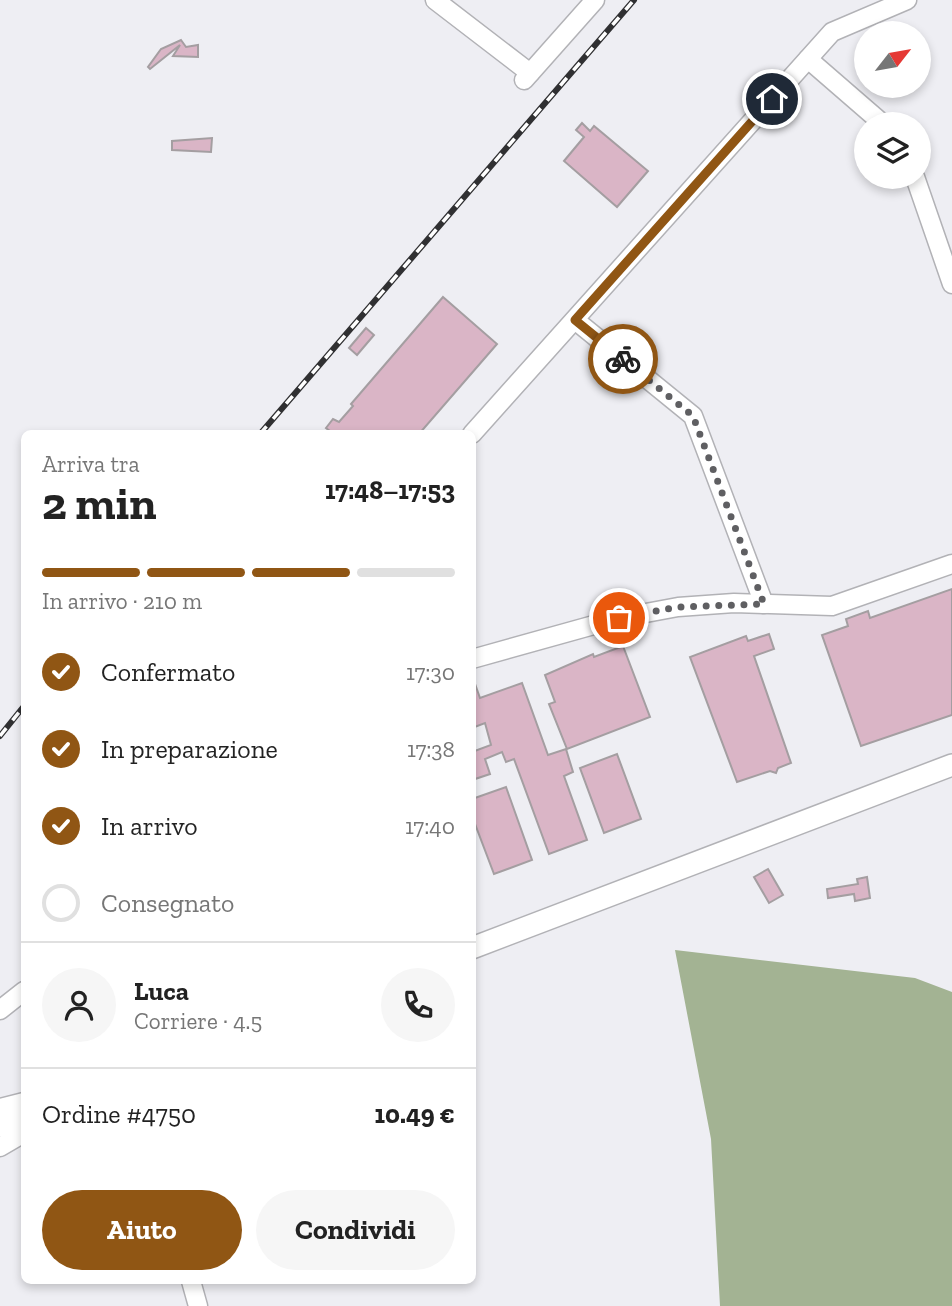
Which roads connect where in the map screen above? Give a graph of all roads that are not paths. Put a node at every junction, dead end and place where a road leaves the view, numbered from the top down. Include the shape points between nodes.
1 (435, 0) edge
2 (595, 0) edge
3 (907, 0) edge
4 (808, 59) junction
5 (869, 112) edge
6 (920, 189) edge
7 (946, 245) edge
8 (952, 284) edge
9 (575, 320) junction
10 (476, 430) edge
11 (952, 564) edge
12 (764, 604) junction
13 (476, 658) edge
14 (952, 765) edge
15 (476, 946) edge
16 (21, 993) edge
17 (0, 1010) edge
18 (21, 1103) edge
19 (0, 1108) edge
20 (21, 1118) edge
21 (0, 1126) edge
22 (21, 1135) edge
23 (0, 1147) edge
24 (192, 1284) edge
25 (198, 1306) edge

1 - 2 street via 527,76
3 - 4 street via 832,32
4 - 5 street
4 - 9 street
6 - 7 street
7 - 8 street
9 - 10 street
9 - 12 street via 693,416
11 - 12 street via 832,606
12 - 13 street via 655,611
14 - 15 main road
16 - 17 street
18 - 19 street
20 - 21 main road
22 - 23 street
24 - 25 street

